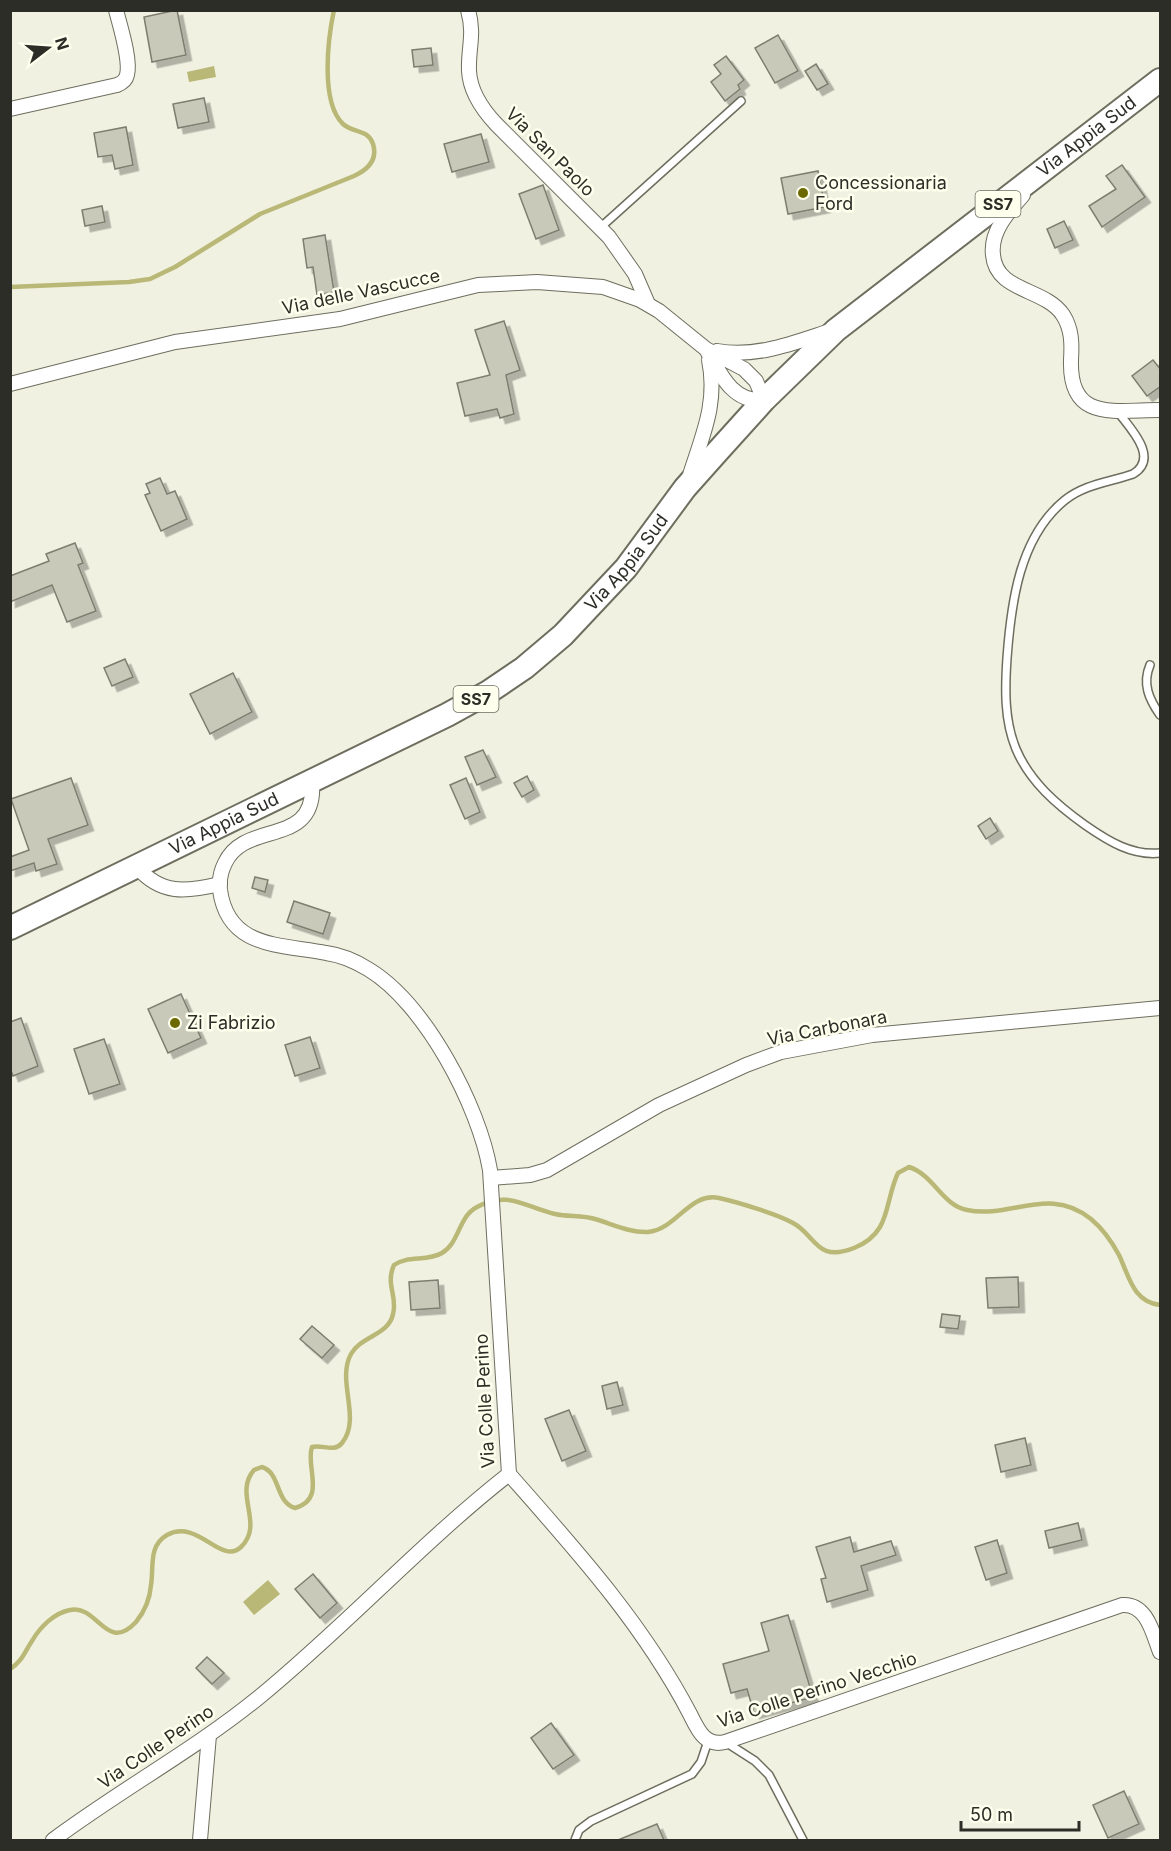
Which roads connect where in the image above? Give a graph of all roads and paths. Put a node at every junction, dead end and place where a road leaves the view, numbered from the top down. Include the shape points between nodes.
1 (116, 10) edge
2 (468, 10) edge
3 (1161, 80) edge
4 (741, 100) dead end
5 (10, 109) edge
6 (1055, 161) junction
7 (601, 227) junction
8 (648, 304) junction
9 (836, 330) junction
10 (706, 349) junction
11 (10, 384) edge
12 (764, 400) junction
13 (1116, 410) junction
14 (1161, 410) edge
15 (685, 488) junction
16 (1150, 665) dead end
17 (1161, 715) edge
18 (312, 782) junction
19 (1161, 853) edge
20 (137, 867) junction
21 (220, 884) junction
22 (10, 928) edge
23 (1161, 1008) edge
24 (491, 1182) junction
25 (509, 1474) junction
26 (1161, 1652) edge
27 (209, 1735) junction
28 (708, 1741) junction
29 (725, 1742) junction
30 (53, 1840) edge
31 (200, 1840) edge
32 (575, 1840) edge
33 (803, 1840) edge

1 - 5 street via 128,64 122,82
2 - 7 street, Via San Paolo via 472,31 469,72 482,107
3 - 6 main road, Via Appia Sud / SS7
4 - 7 lane
6 - 9 main road, Via Appia Sud / SS7
6 - 13 street via 1001,223 993,244 994,265 1005,279 1048,301 1061,313 1070,332 1071,381 1078,397 1091,406
7 - 8 street, Via San Paolo via 632,268
8 - 10 street, Via delle Vascucce
8 - 11 street, Via delle Vascucce via 617,290 591,285 485,284 340,319 175,342
9 - 10 street via 755,352
9 - 12 main road, Via Appia Sud / SS7
10 - 12 street, Via delle Vascucce via 749,373
10 - 12 street, Via delle Vascucce via 736,393 751,400
10 - 15 street via 712,379 711,408
12 - 15 main road, Via Appia Sud / SS7
13 - 14 street
13 - 19 lane via 1142,446 1144,462 1133,474 1071,495 1051,515 1034,541 1013,600 1007,711 1019,756 1048,795 1116,845 1143,853
15 - 18 main road, Via Appia Sud / SS7 via 614,582 534,660 460,708
16 - 17 lane via 1147,692
18 - 20 main road, Via Appia Sud / SS7
18 - 21 street via 312,801 305,816 290,827 234,850 222,868
20 - 21 street via 153,882 170,889
20 - 22 main road, Via Appia Sud / SS7
21 - 24 street, Via Colle Perino via 228,915 252,938 348,959 400,994 429,1031 461,1088 484,1140
23 - 24 street, Via Carbonara via 872,1035 782,1052 658,1105 553,1168
24 - 25 street, Via Colle Perino
25 - 27 street, Via Colle Perino via 475,1500 282,1678
25 - 28 street, Via Colle Perino Vecchio via 627,1613
26 - 29 street, Via Colle Perino Vecchio via 1143,1613 1132,1605 1122,1605
27 - 30 street, Via Colle Perino
27 - 31 street
28 - 29 street, Via Colle Perino Vecchio
28 - 32 lane via 692,1774 585,1825
29 - 33 lane via 769,1775

